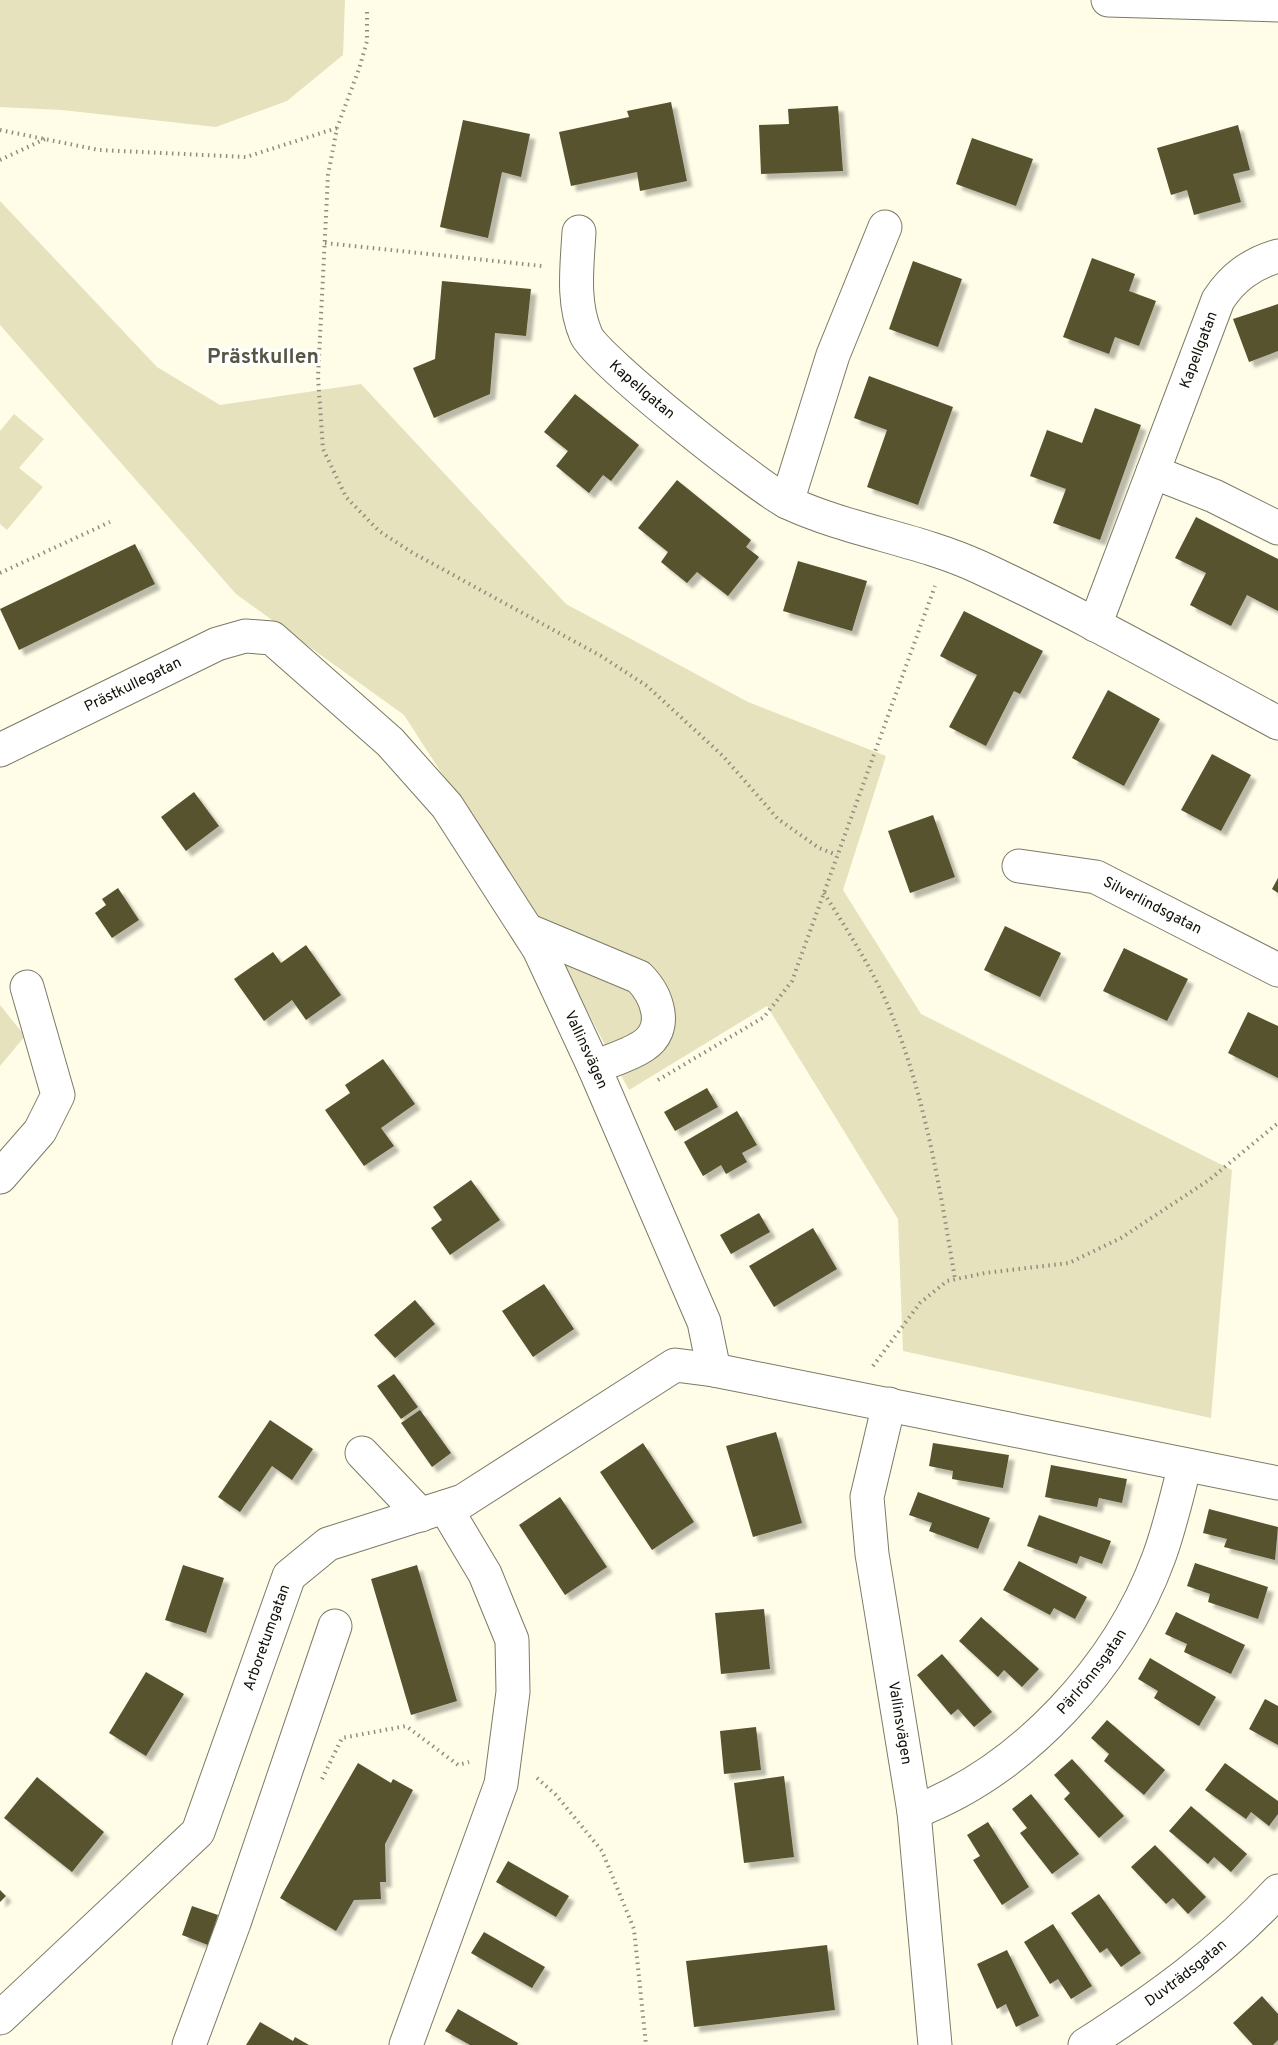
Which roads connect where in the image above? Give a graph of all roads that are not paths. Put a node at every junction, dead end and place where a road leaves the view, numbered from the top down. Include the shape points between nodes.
1 (1108, 0) edge
2 (1278, 4) edge
3 (885, 226) dead end
4 (579, 232) dead end
5 (1278, 256) edge
6 (1153, 472) junction
7 (787, 502) junction
8 (1278, 528) edge
9 (1095, 625) junction
10 (272, 639) joint
11 (1278, 723) edge
12 (0, 750) edge
13 (1019, 866) dead end
14 (529, 931) junction
15 (1278, 970) edge
16 (27, 987) dead end
17 (594, 1067) junction
18 (0, 1177) edge
19 (714, 1370) junction
20 (889, 1404) junction
21 (362, 1453) dead end
22 (1185, 1465) junction
23 (1278, 1483) edge
24 (433, 1511) junction
25 (335, 1626) dead end
26 (914, 1812) junction
27 (1278, 1891) edge
28 (0, 2018) edge
29 (189, 2045) edge
30 (406, 2045) edge
31 (935, 2045) edge
32 (1085, 2045) edge

1 - 2 street
3 - 7 street via 833,355
4 - 7 street, Kapellgatan via 578,310 587,337 601,355
5 - 6 street, Kapellgatan via 1244,271 1218,300
6 - 8 street via 1214,496
6 - 9 street, Kapellgatan
7 - 9 street, Kapellgatan via 945,553
9 - 11 street, Kapellgatan
10 - 12 street, Prästkullegatan via 245,636 217,644
10 - 14 street, Vallinsvägen via 382,735 433,790
13 - 15 street, Silverlindsgatan via 1096,877
14 - 17 street, Vallinsvägen
14 - 17 street via 639,977 650,988 659,1007 655,1035 643,1046
16 - 18 street via 58,1095 40,1131
17 - 19 street, Vallinsvägen via 704,1322
19 - 20 street
19 - 24 street, Arboretumgatan via 675,1365 463,1501
20 - 22 street
20 - 26 street, Vallinsvägen via 867,1497 872,1554
21 - 24 street
22 - 23 street
22 - 26 street, Pärlrönnsgatan via 1159,1558 1127,1623 1086,1683 1026,1745 993,1770
24 - 28 street, Arboretumgatan via 328,1544 289,1576 198,1832
24 - 30 street via 485,1574 512,1640 513,1692 501,1784
25 - 29 street
26 - 31 street, Vallinsvägen
27 - 32 street, Duvträdsgatan via 1155,2000

